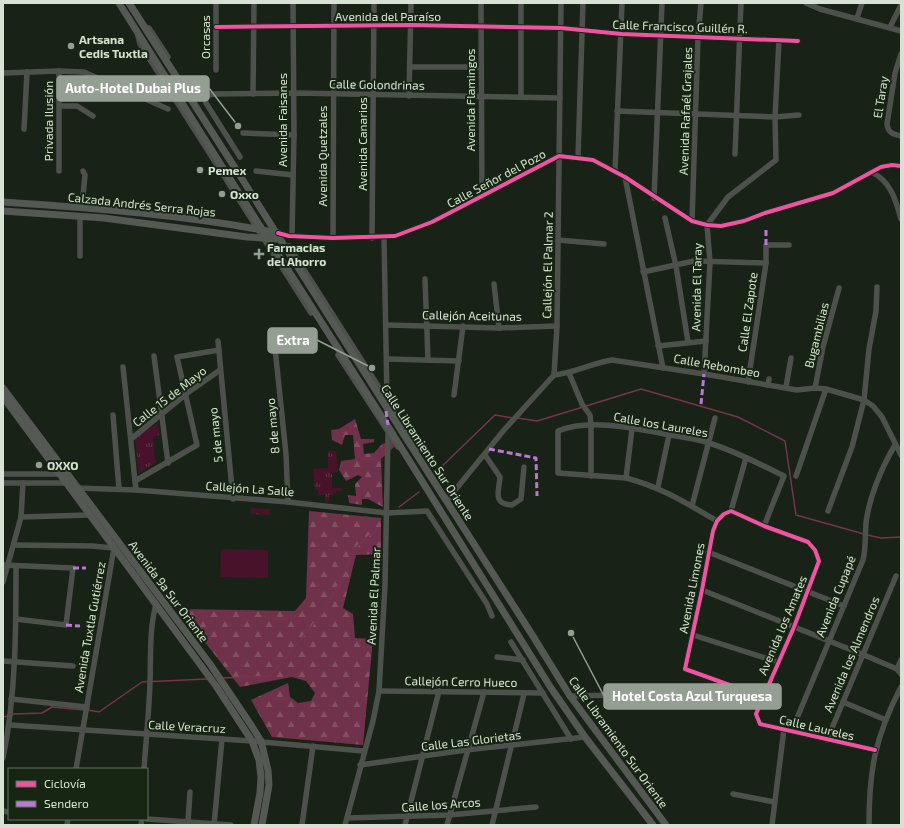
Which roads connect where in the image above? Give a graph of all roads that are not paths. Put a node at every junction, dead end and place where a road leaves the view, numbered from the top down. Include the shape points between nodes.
1 (119, 3) edge
2 (129, 3) edge
3 (216, 3) edge
4 (254, 3) edge
5 (293, 3) edge
6 (334, 3) edge
7 (374, 3) edge
8 (411, 3) edge
9 (481, 3) edge
10 (521, 3) edge
11 (561, 3) edge
12 (583, 3) edge
13 (622, 3) edge
14 (662, 3) edge
15 (701, 3) edge
16 (741, 3) edge
17 (806, 3) edge
18 (862, 3) edge
19 (901, 5) edge
20 (857, 18) junction
21 (411, 25) junction
22 (293, 26) junction
23 (333, 26) junction
24 (374, 26) junction
25 (481, 26) junction
26 (216, 27) junction
27 (254, 27) junction
28 (521, 27) junction
29 (561, 28) junction
30 (890, 28) junction
31 (140, 29) junction
32 (583, 31) junction
33 (901, 31) edge
34 (622, 34) junction
35 (661, 36) junction
36 (698, 37) junction
37 (740, 38) junction
38 (779, 40) junction
39 (798, 41) dead end
40 (901, 54) edge
41 (410, 66) junction
42 (481, 68) junction
43 (216, 70) dead end
44 (59, 71) junction
45 (27, 72) junction
46 (3, 73) edge
47 (294, 93) junction
48 (253, 94) junction
49 (334, 94) junction
50 (373, 94) junction
51 (204, 95) junction
52 (409, 96) junction
53 (481, 96) junction
54 (193, 97) junction
55 (521, 97) junction
56 (560, 98) junction
57 (60, 106) junction
58 (168, 110) dead end
59 (617, 111) junction
60 (657, 112) junction
61 (697, 112) junction
62 (737, 115) junction
63 (799, 115) dead end
64 (93, 116) dead end
65 (775, 116) junction
66 (24, 129) dead end
67 (243, 133) dead end
68 (294, 135) junction
69 (901, 136) edge
70 (736, 154) dead end
71 (559, 156) junction
72 (240, 157) dead end
73 (578, 157) junction
74 (901, 166) edge
75 (59, 171) dead end
76 (83, 171) dead end
77 (256, 171) dead end
78 (615, 172) junction
79 (871, 172) junction
80 (293, 175) junction
81 (625, 177) junction
82 (482, 197) junction
83 (654, 198) junction
84 (3, 202) edge
85 (82, 207) junction
86 (105, 209) junction
87 (3, 211) edge
88 (80, 216) junction
89 (104, 218) junction
90 (664, 218) dead end
91 (901, 219) edge
92 (692, 221) junction
93 (707, 225) junction
94 (256, 229) junction
95 (283, 236) junction
96 (384, 237) junction
97 (262, 238) junction
98 (333, 238) junction
99 (372, 238) junction
100 (558, 240) junction
101 (604, 244) dead end
102 (789, 245) dead end
103 (80, 256) dead end
104 (710, 262) junction
105 (766, 263) junction
106 (676, 266) junction
107 (643, 272) junction
108 (425, 279) dead end
109 (494, 284) dead end
110 (877, 287) dead end
111 (839, 288) dead end
112 (387, 325) junction
113 (426, 325) junction
114 (463, 326) junction
115 (557, 326) junction
116 (499, 328) junction
117 (218, 341) dead end
118 (706, 341) junction
119 (688, 342) junction
120 (658, 346) junction
121 (275, 348) dead end
122 (219, 350) junction
123 (154, 356) dead end
124 (791, 358) dead end
125 (387, 359) junction
126 (428, 360) junction
127 (459, 361) junction
128 (123, 367) dead end
129 (663, 368) junction
130 (220, 370) junction
131 (569, 373) junction
132 (704, 374) junction
133 (554, 375) junction
134 (770, 379) dead end
135 (748, 382) junction
136 (768, 385) junction
137 (786, 387) junction
138 (3, 388) edge
139 (815, 388) junction
140 (826, 389) junction
141 (186, 394) junction
142 (454, 395) dead end
143 (7, 400) edge
144 (387, 400) junction
145 (864, 400) junction
146 (386, 411) dead end
147 (113, 415) dead end
148 (162, 415) junction
149 (715, 418) dead end
150 (388, 425) dead end
151 (591, 425) junction
152 (632, 429) junction
153 (390, 433) junction
154 (669, 435) junction
155 (131, 439) junction
156 (708, 442) junction
157 (895, 445) junction
158 (485, 455) junction
159 (901, 455) edge
160 (418, 456) junction
161 (746, 458) junction
162 (168, 463) junction
163 (524, 468) dead end
164 (3, 474) edge
165 (60, 474) junction
166 (68, 474) junction
167 (591, 476) junction
168 (796, 476) dead end
169 (626, 478) junction
170 (136, 481) junction
171 (3, 483) edge
172 (23, 483) junction
173 (73, 485) junction
174 (658, 487) junction
175 (119, 489) junction
176 (136, 490) junction
177 (233, 499) junction
178 (447, 500) junction
179 (288, 502) junction
180 (692, 506) junction
181 (731, 511) junction
182 (828, 511) dead end
183 (392, 513) junction
184 (89, 515) junction
185 (21, 517) junction
186 (717, 521) junction
187 (764, 526) junction
188 (14, 544) junction
189 (114, 548) junction
190 (708, 552) junction
191 (5, 565) edge
192 (16, 566) junction
193 (138, 575) junction
194 (896, 576) dead end
195 (3, 582) edge
196 (702, 590) junction
197 (808, 591) junction
198 (156, 604) junction
199 (844, 606) junction
200 (492, 616) dead end
201 (16, 620) junction
202 (794, 627) junction
203 (693, 635) junction
204 (828, 640) junction
205 (511, 642) dead end
206 (864, 655) junction
207 (497, 657) dead end
208 (523, 660) junction
209 (901, 660) edge
210 (3, 661) edge
211 (14, 661) junction
212 (778, 662) junction
213 (73, 666) dead end
214 (897, 669) junction
215 (901, 674) edge
216 (901, 687) edge
217 (379, 691) junction
218 (439, 691) junction
219 (484, 692) junction
220 (543, 693) junction
221 (524, 694) junction
222 (665, 694) dead end
223 (570, 696) junction
224 (763, 696) junction
225 (11, 699) junction
226 (843, 702) junction
227 (86, 708) junction
228 (10, 720) junction
229 (757, 720) joint
230 (886, 720) junction
231 (82, 729) junction
232 (784, 729) junction
233 (792, 730) junction
234 (146, 735) junction
235 (585, 737) junction
236 (222, 739) junction
237 (571, 739) junction
238 (252, 740) junction
239 (827, 740) junction
240 (261, 741) junction
241 (510, 745) junction
242 (314, 746) junction
243 (466, 750) junction
244 (875, 750) junction
245 (363, 752) junction
246 (422, 757) junction
247 (3, 758) edge
248 (360, 764) junction
249 (76, 768) edge
250 (144, 768) edge
251 (190, 792) dead end
252 (733, 794) dead end
253 (774, 802) junction
254 (536, 808) dead end
255 (495, 811) junction
256 (449, 815) junction
257 (407, 817) junction
258 (347, 818) junction
259 (148, 819) edge
260 (188, 822) junction
261 (214, 824) edge
262 (231, 825) edge
263 (254, 825) edge
264 (262, 825) edge
265 (302, 825) edge
266 (344, 825) edge
267 (405, 825) edge
268 (448, 825) edge
269 (492, 825) edge
270 (654, 825) edge
271 (666, 825) edge
272 (772, 825) edge
273 (869, 825) edge

1 - 31 main road, Calle Libramiento Sur Oriente
2 - 31 main road, Calle Libramiento Sur Oriente
3 - 26 street, Orcasas
4 - 27 street
5 - 22 street, Avenida Faisanes
6 - 23 street, Avenida Quetzales
7 - 24 street, Avenida Canarios
8 - 21 street
9 - 25 street, Avenida Flamingos
10 - 28 street
11 - 29 street, Callejón El Palmar 2
12 - 32 street
13 - 34 street
14 - 35 street
15 - 36 street, Avenida Rafaél Grajales
16 - 37 street
17 - 20 street
18 - 20 street
19 - 30 street
20 - 30 street
21 - 24 street, Avenida del Paraíso
21 - 25 street, Avenida del Paraíso
21 - 41 street
22 - 23 street, Avenida del Paraíso
22 - 27 street, Avenida del Paraíso
22 - 47 street, Avenida Faisanes
23 - 24 street, Avenida del Paraíso
23 - 49 street, Avenida Quetzales
24 - 50 street, Avenida Canarios
25 - 28 street, Avenida del Paraíso
25 - 42 street, Avenida Flamingos
26 - 27 street, Avenida del Paraíso
26 - 43 street, Orcasas
27 - 48 street
28 - 29 street, Avenida del Paraíso
28 - 55 street
29 - 32 street, Calle Francisco Guillén R.
29 - 56 street, Callejón El Palmar 2
30 - 33 street
31 - 54 street via 149,28
31 - 94 street via 137,37 140,44
31 - 153 main road, Calle Libramiento Sur Oriente, bridge via 148,50
31 - 160 main road, Calle Libramiento Sur Oriente, bridge via 156,47
32 - 34 street, Calle Francisco Guillén R.
32 - 73 street
34 - 35 street, Calle Francisco Guillén R.
34 - 59 street
35 - 36 street, Calle Francisco Guillén R.
35 - 60 street
36 - 37 street, Calle Francisco Guillén R.
36 - 61 street, Avenida Rafaél Grajales
37 - 38 street, Calle Francisco Guillén R.
37 - 62 street
38 - 39 street, Calle Francisco Guillén R.
38 - 65 street
40 - 69 street, El Taray via 895,73 887,129
41 - 42 street
41 - 52 street
42 - 53 street, Avenida Flamingos
44 - 45 street
44 - 57 street, Privada Ilusión
44 - 58 street via 84,72
45 - 46 street
45 - 66 street
47 - 48 street, Calle Golondrinas
47 - 49 street, Calle Golondrinas
47 - 68 street, Avenida Faisanes
48 - 51 street, Calle Golondrinas
49 - 50 street, Calle Golondrinas
49 - 98 street, Avenida Quetzales
50 - 52 street, Calle Golondrinas
50 - 99 street, Avenida Canarios
51 - 54 street, Calle Golondrinas
51 - 72 street via 206,104
52 - 53 street, Calle Golondrinas
53 - 55 street, Calle Golondrinas
53 - 82 street, Avenida Flamingos
54 - 95 street
55 - 56 street, Calle Golondrinas
56 - 71 street, Callejón El Palmar 2
57 - 64 street via 77,106
57 - 75 street, Privada Ilusión
59 - 60 street
59 - 78 street
60 - 61 street
60 - 83 street
61 - 62 street
61 - 92 street, Avenida Rafaél Grajales
62 - 65 street
62 - 70 street
63 - 65 street
65 - 93 street, Avenida El Taray via 776,160 728,197
67 - 68 street
68 - 80 street, Avenida Faisanes
71 - 73 street, Calle Señor del Pozo
71 - 82 street, Calle Señor del Pozo
71 - 100 street, Callejón El Palmar 2
73 - 78 street, Calle Señor del Pozo via 593,160
74 - 79 street, Calle Señor del Pozo via 888,165
76 - 85 street via 85,175
77 - 80 street
78 - 81 street, Calle Señor del Pozo
79 - 91 street via 881,178 890,189 897,202
79 - 93 street, Calle Señor del Pozo via 833,193 812,200 744,221 721,226
80 - 95 street, Avenida Faisanes
81 - 83 street, Calle Señor del Pozo
81 - 107 street
82 - 96 street, Calle Señor del Pozo via 413,230
83 - 92 street, Calle Señor del Pozo
84 - 85 main road, Calzada Andrés Serra Rojas
85 - 86 main road, Calzada Andrés Serra Rojas
86 - 89 main road
86 - 94 main road, Calzada Andrés Serra Rojas
87 - 88 main road, Calzada Andrés Serra Rojas
88 - 89 main road, Calzada Andrés Serra Rojas
88 - 103 street
89 - 97 main road, Calzada Andrés Serra Rojas
90 - 106 street
92 - 93 street, Calle Señor del Pozo
93 - 104 street, Avenida El Taray
94 - 95 main road, Calzada Andrés Serra Rojas
94 - 97 street
95 - 97 main road, Calzada Andrés Serra Rojas
95 - 98 street, Calle Señor del Pozo
95 - 144 street
96 - 99 street, Calle Señor del Pozo
96 - 112 street
97 - 153 street
98 - 99 street, Calle Señor del Pozo
100 - 101 street
100 - 115 street, Callejón El Palmar 2
102 - 105 street, Calle El Zapote via 766,245
104 - 105 street
104 - 106 street via 694,261
104 - 118 street, Avenida El Taray
105 - 135 street, Calle El Zapote
106 - 107 street
106 - 119 street
107 - 120 street
108 - 113 street
109 - 116 street
110 - 145 street via 878,300 869,349
111 - 139 street, Bugambilias
112 - 113 street, Callejón Aceitunas
112 - 125 street
113 - 114 street, Callejón Aceitunas
113 - 126 street
114 - 116 street, Callejón Aceitunas
114 - 127 street
115 - 116 street, Callejón Aceitunas
115 - 133 street, Callejón El Palmar 2
117 - 122 street, 5 de mayo
118 - 119 street
118 - 132 street, Avenida El Taray
119 - 120 street
120 - 129 street
121 - 179 street, 8 de mayo via 286,454
122 - 130 street, 5 de mayo
122 - 141 street via 177,357
123 - 148 street
124 - 137 street
125 - 126 street
125 - 144 street
126 - 127 street
127 - 142 street
128 - 155 street
129 - 131 street, Calle Rebombeo via 612,360
129 - 132 street, Calle Rebombeo
130 - 141 street, Calle 15 de Mayo
130 - 177 street, 5 de mayo
131 - 133 street, Calle Rebombeo
131 - 151 street via 582,404 590,414
132 - 135 street, Calle Rebombeo
133 - 158 street
134 - 136 street
135 - 136 street, Calle Rebombeo
136 - 137 street, Calle Rebombeo
137 - 139 street, Calle Rebombeo via 797,390
138 - 143 main road, Avenida 9a Sur Oriente
139 - 140 street, Calle Rebombeo
140 - 145 street, Calle Rebombeo
140 - 168 street
141 - 148 street, Calle 15 de Mayo
141 - 162 street via 196,445
143 - 165 main road, Avenida 9a Sur Oriente
143 - 166 main road, Avenida 9a Sur Oriente
144 - 146 street
144 - 160 street via 414,444
145 - 157 street, Calle Rebombeo via 882,417
145 - 182 street via 852,447
147 - 175 street
148 - 155 street, Calle 15 de Mayo
148 - 162 street
149 - 156 street
150 - 153 street, Avenida El Palmar
151 - 152 street, Calle los Laureles
151 - 167 street
151 - 167 street, Calle los Laureles via 568,427 558,431 558,473
152 - 154 street, Calle los Laureles
152 - 169 street
153 - 183 street, Avenida El Palmar
153 - 235 main road, Calle Libramiento Sur Oriente via 551,688
154 - 156 street, Calle los Laureles
154 - 174 street
155 - 170 street
156 - 161 street, Calle los Laureles
156 - 180 street
157 - 159 street, Calle Rebombeo
157 - 199 street, Avenida Cupapé via 883,465 874,493 866,523 865,549
158 - 163 street via 500,477 498,496 502,504 512,505 521,499
158 - 178 street
160 - 178 main road, Calle Libramiento Sur Oriente
161 - 181 street
161 - 187 street, Calle los Laureles via 784,476
162 - 170 street
164 - 165 street
165 - 166 street
165 - 173 main road, Avenida 9a Sur Oriente
166 - 173 main road, Avenida 9a Sur Oriente
167 - 169 street
169 - 174 street
170 - 176 street
171 - 172 street, Callejón La Salle
172 - 173 street, Callejón La Salle
172 - 185 street
173 - 175 street, Callejón La Salle
173 - 184 main road, Avenida 9a Sur Oriente
173 - 193 main road, Avenida 9a Sur Oriente
174 - 180 street
175 - 176 street, Callejón La Salle
176 - 177 street, Callejón La Salle
177 - 179 street, Callejón La Salle
178 - 223 main road, Calle Libramiento Sur Oriente
179 - 183 street, Callejón La Salle
180 - 186 street
181 - 186 street, Avenida Limones
181 - 187 street
183 - 200 street, Callejón La Salle via 427,511 487,604
183 - 217 street, Avenida El Palmar
184 - 185 street
184 - 189 main road, Avenida 9a Sur Oriente
185 - 188 street
186 - 190 street, Avenida Limones via 712,531
187 - 197 street, Avenida los Amates via 808,542 815,550 819,561
188 - 189 street
188 - 191 street
189 - 193 main road, Avenida 9a Sur Oriente
189 - 227 street, Avenida Tuxtla Gutiérrez
190 - 196 street, Avenida Limones
190 - 197 street
191 - 192 street
191 - 195 street
192 - 201 street
192 - 201 street via 73,568 66,625
193 - 198 main road, Avenida 9a Sur Oriente
193 - 240 main road, Avenida 9a Sur Oriente via 210,664
194 - 206 street, Avenida los Almendros
196 - 202 street
196 - 203 street, Avenida Limones
197 - 199 street
197 - 202 street, Avenida los Amates
198 - 234 street via 151,621
198 - 238 main road, Avenida 9a Sur Oriente
199 - 204 street, Avenida Cupapé
201 - 211 street
202 - 204 street
202 - 212 street, Avenida los Amates
203 - 212 street
203 - 224 street, Avenida Limones via 685,669
204 - 206 street
204 - 233 street, Avenida Cupapé
205 - 208 street
206 - 214 street
206 - 226 street, Avenida los Almendros
207 - 208 street
208 - 220 street
209 - 214 street
210 - 211 street
211 - 213 street
211 - 225 street
212 - 224 street, Avenida los Amates
214 - 215 street
216 - 230 street
217 - 218 street, Callejón Cerro Hueco
217 - 245 street, Avenida El Palmar
218 - 219 street, Callejón Cerro Hueco
218 - 246 street
219 - 221 street, Callejón Cerro Hueco
219 - 243 street
220 - 221 street, Callejón Cerro Hueco
220 - 237 street
221 - 241 street
222 - 223 street
223 - 271 main road, Calle Libramiento Sur Oriente
224 - 229 street, Avenida los Amates via 756,714
225 - 227 street
225 - 228 street
226 - 230 street
226 - 239 street, Avenida los Almendros
227 - 231 street, Avenida Tuxtla Gutiérrez
228 - 231 street, Calle Veracruz
228 - 247 street
229 - 232 street, Calle Laureles via 760,724
230 - 244 street
231 - 234 street, Calle Veracruz
231 - 249 street
232 - 233 street, Calle Laureles
232 - 253 street
233 - 239 street, Calle Laureles
234 - 236 street, Calle Veracruz
234 - 250 street
235 - 237 street, Calle Las Glorietas
235 - 270 main road, Calle Libramiento Sur Oriente
236 - 238 street, Calle Veracruz
236 - 261 street
237 - 241 street, Calle Las Glorietas
238 - 240 street, Calle Veracruz
238 - 263 main road, Avenida 9a Sur Oriente via 259,760 261,777
239 - 244 street, Calle Laureles
240 - 242 street, Calle Veracruz
240 - 264 main road, Avenida 9a Sur Oriente via 269,784
241 - 243 street, Calle Las Glorietas
241 - 255 street
242 - 245 street, Calle Veracruz
242 - 265 street
243 - 246 street, Calle Las Glorietas
243 - 256 street
244 - 273 street via 869,792
245 - 248 street, Avenida El Palmar
246 - 248 street, Calle Las Glorietas
246 - 257 street
248 - 258 street, Avenida El Palmar
251 - 260 street
252 - 253 street
253 - 272 street
254 - 255 street, Calle los Arcos
255 - 256 street, Calle los Arcos
255 - 269 street
256 - 257 street, Calle los Arcos
256 - 268 street
257 - 258 street, Calle los Arcos
257 - 267 street
258 - 266 street, Avenida El Palmar
259 - 260 street
260 - 261 street
261 - 262 street

